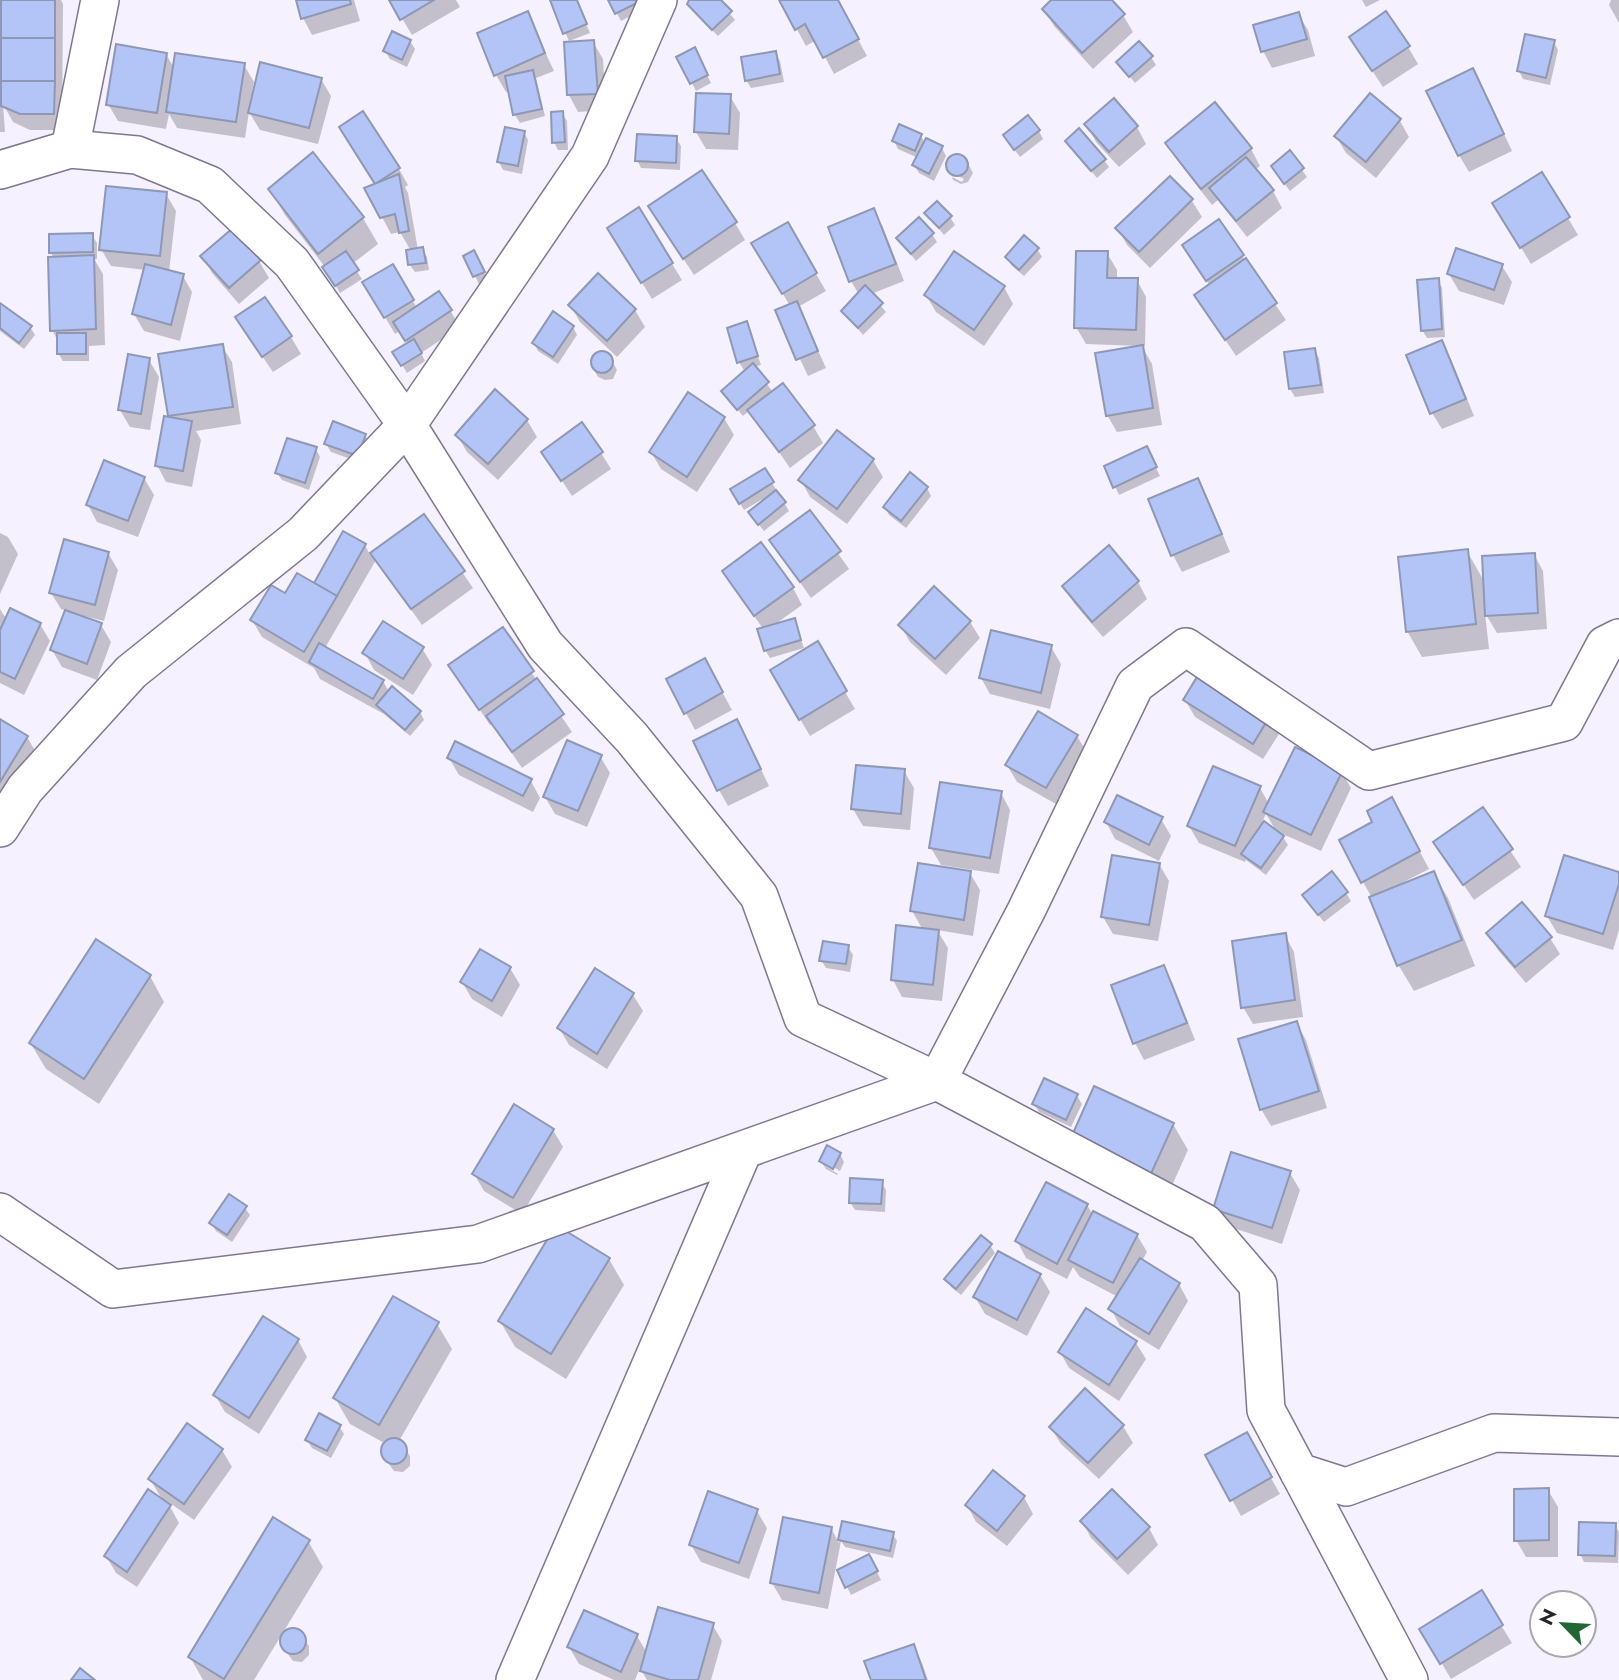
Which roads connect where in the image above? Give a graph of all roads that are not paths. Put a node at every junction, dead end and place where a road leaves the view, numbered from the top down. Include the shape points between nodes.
1 (100, 0) edge
2 (659, 0) edge
3 (70, 149) junction
4 (0, 170) edge
5 (407, 425) junction
6 (1619, 638) edge
7 (0, 828) edge
8 (937, 1081) junction
9 (743, 1151) junction
10 (0, 1212) edge
11 (1619, 1437) edge
12 (1298, 1472) junction
13 (515, 1680) edge
14 (1409, 1680) edge

1 - 3 street
2 - 5 street via 590,156
3 - 4 street
3 - 5 street via 137,155 210,185 292,263
5 - 7 street via 303,534 131,672 25,789
5 - 8 street via 545,645 632,738 759,896 803,1018
6 - 8 street via 1605,645 1564,722 1369,771 1186,647 1135,685 1026,911
8 - 9 street
8 - 12 street via 1205,1223 1258,1285 1266,1410
9 - 10 street via 478,1244 113,1289
9 - 13 street
11 - 12 street via 1494,1433 1346,1487
12 - 14 street

